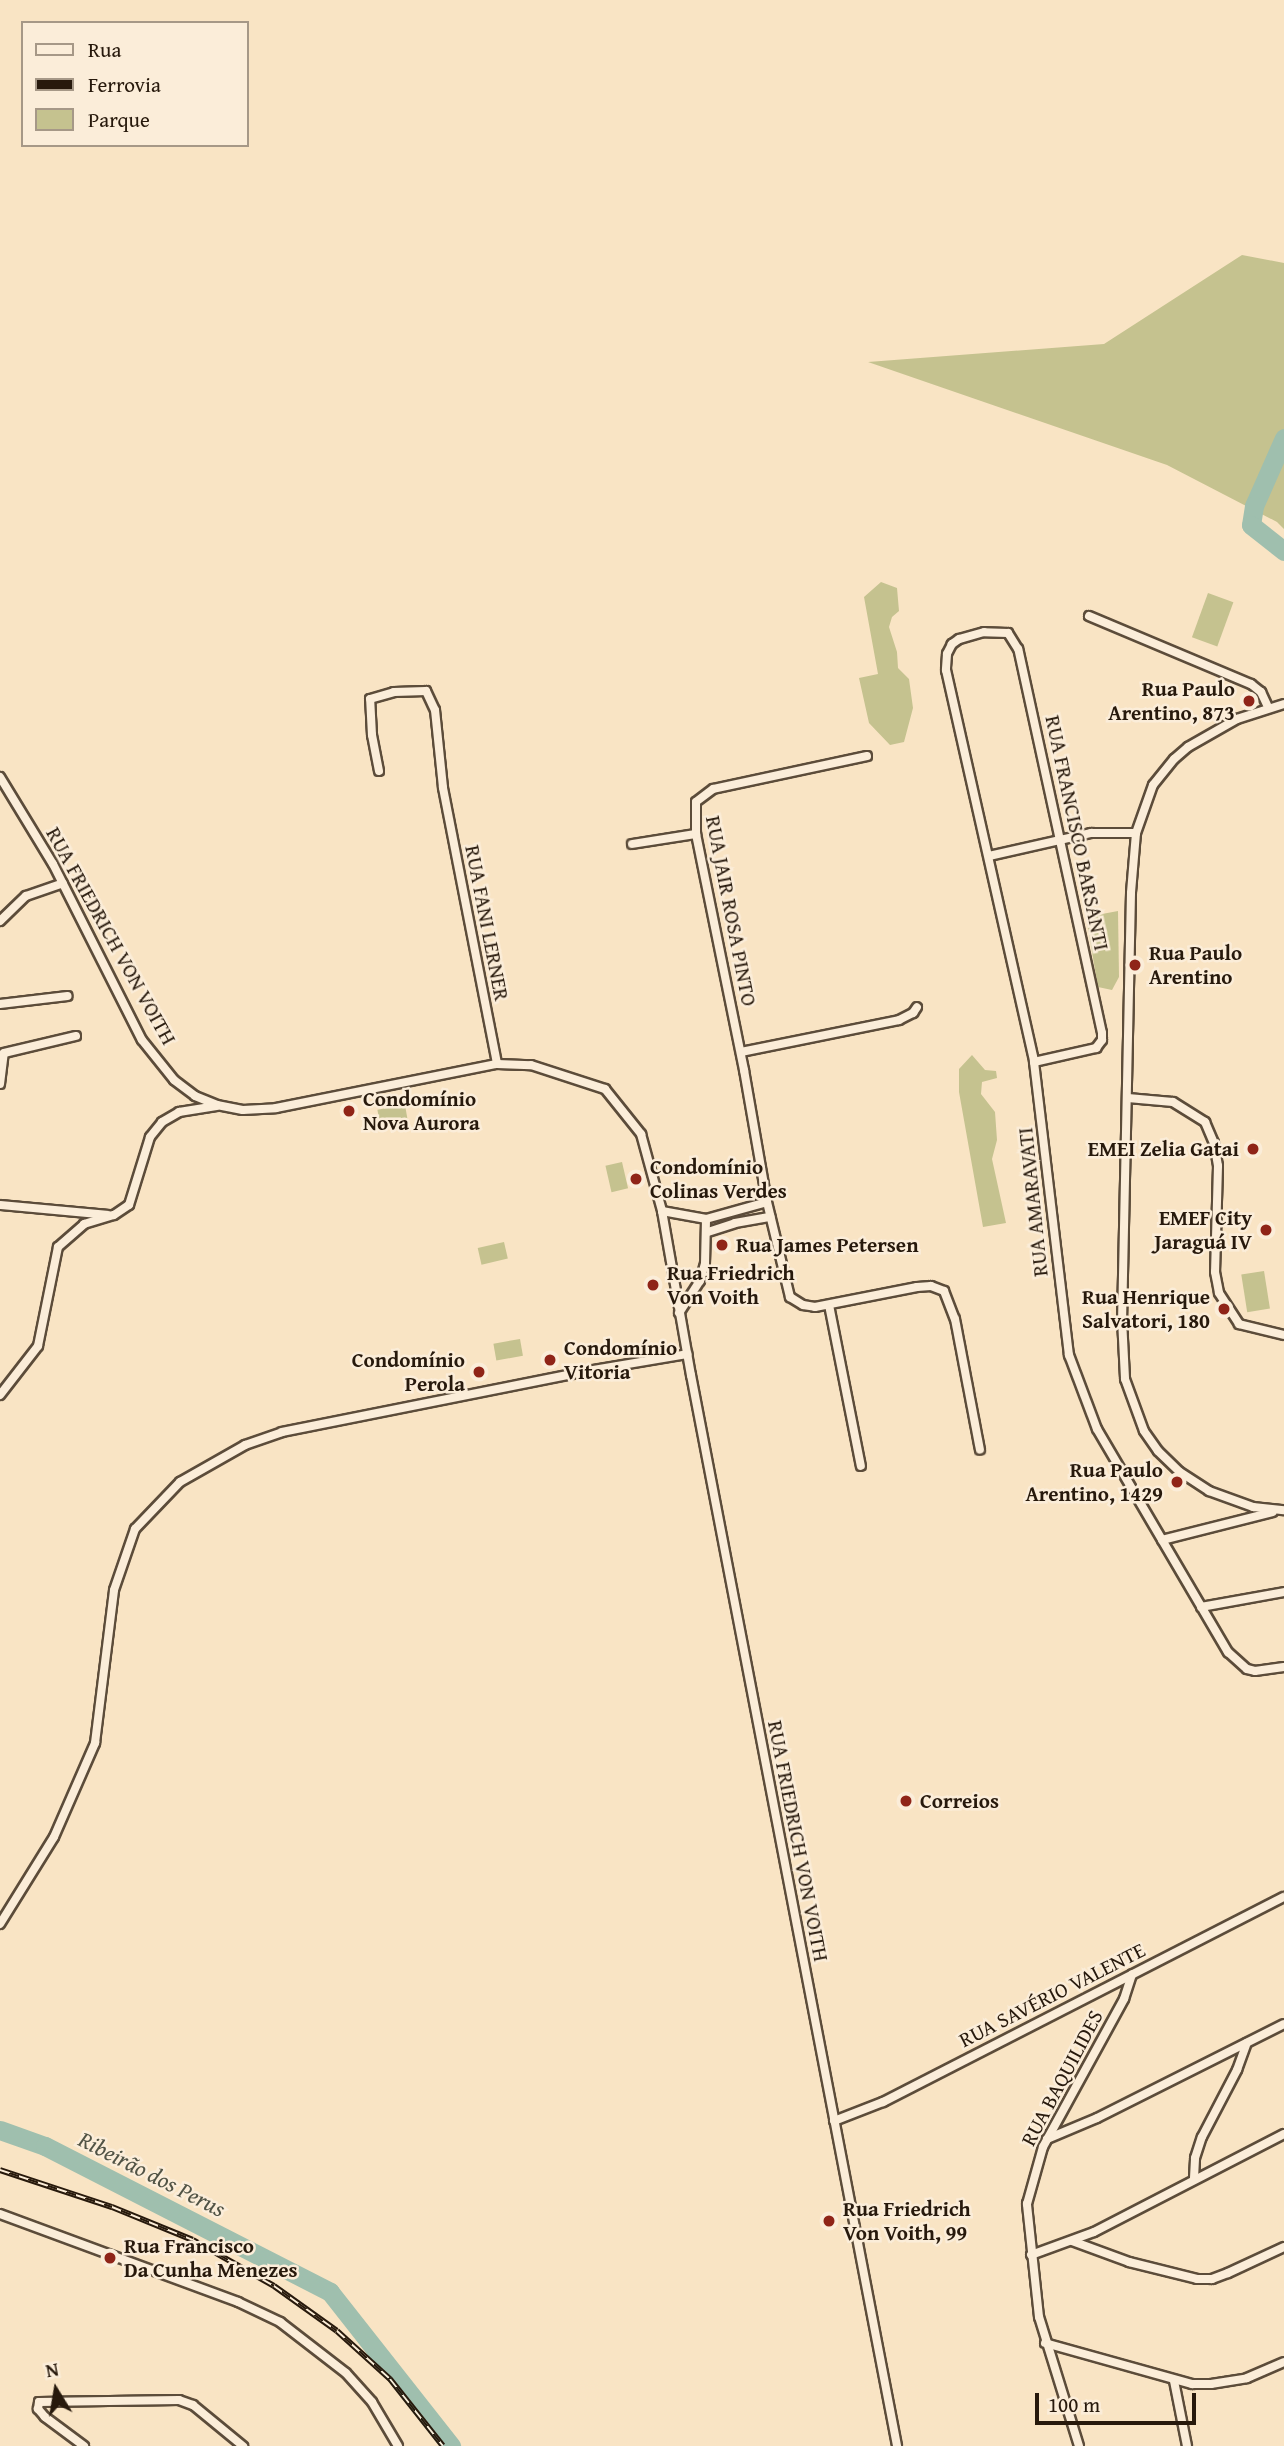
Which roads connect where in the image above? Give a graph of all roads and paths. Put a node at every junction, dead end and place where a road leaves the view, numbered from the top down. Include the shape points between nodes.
1 (1089, 616) dead end
2 (947, 654) joint
3 (1284, 705) edge
4 (1268, 707) junction
5 (867, 756) dead end
6 (379, 771) dead end
7 (0, 777) edge
8 (1136, 833) junction
9 (696, 834) junction
10 (1060, 839) junction
11 (632, 844) dead end
12 (989, 856) junction
13 (63, 883) junction
14 (0, 920) edge
15 (68, 996) dead end
16 (0, 1004) edge
17 (917, 1007) dead end
18 (76, 1036) dead end
19 (741, 1052) junction
20 (1034, 1062) junction
21 (497, 1064) junction
22 (0, 1084) edge
23 (1128, 1098) junction
24 (218, 1105) junction
25 (767, 1202) junction
26 (0, 1205) edge
27 (662, 1211) junction
28 (114, 1216) junction
29 (770, 1217) junction
30 (706, 1219) junction
31 (708, 1232) junction
32 (829, 1305) junction
33 (679, 1313) junction
34 (1284, 1335) edge
35 (687, 1354) junction
36 (0, 1395) edge
37 (980, 1450) dead end
38 (861, 1466) dead end
39 (1280, 1510) edge
40 (1162, 1539) junction
41 (1284, 1592) edge
42 (1201, 1607) junction
43 (1284, 1667) edge
44 (1284, 1897) edge
45 (0, 1924) edge
46 (1132, 1974) junction
47 (1284, 2025) edge
48 (1247, 2043) junction
49 (834, 2121) junction
50 (1284, 2134) edge
51 (1047, 2138) junction
52 (1194, 2178) junction
53 (0, 2214) edge
54 (1072, 2241) junction
55 (1284, 2247) edge
56 (1031, 2255) junction
57 (1045, 2343) junction
58 (1284, 2362) edge
59 (1174, 2381) junction
60 (84, 2446) edge
61 (243, 2446) edge
62 (398, 2446) edge
63 (897, 2446) edge
64 (1079, 2446) edge
65 (1187, 2446) edge

1 - 4 street via 1251,684
2 - 10 street, RUA FRANCISCO BARSANTI via 959,639 972,634 995,631 1013,637
2 - 12 street, RUA AMARAVATI via 948,681
3 - 4 street
4 - 8 street via 1219,728 1174,759 1153,785
5 - 9 street, RUA JAIR ROSA PINTO via 713,789 696,802
6 - 21 street, RUA FANI LERNER via 370,699 394,692 426,691 435,710 443,788
7 - 13 street, RUA FRIEDRICH VON VOITH
8 - 10 street via 1101,832
8 - 23 street
9 - 11 street
9 - 19 street, RUA JAIR ROSA PINTO
10 - 12 street
10 - 20 street, RUA FRANCISCO BARSANTI via 1102,1040 1090,1051
12 - 20 street, RUA AMARAVATI
13 - 14 street via 26,896
13 - 24 street, RUA FRIEDRICH VON VOITH via 142,1040 174,1080 195,1096
15 - 16 street
17 - 19 street via 899,1020
18 - 22 street via 4,1053
19 - 25 street, RUA JAIR ROSA PINTO
20 - 40 street, RUA AMARAVATI via 1069,1355 1097,1429
21 - 24 street, RUA FRIEDRICH VON VOITH via 276,1108 243,1110
21 - 27 street, RUA FRIEDRICH VON VOITH via 531,1065 605,1089 641,1134
23 - 34 street via 1173,1102 1205,1122 1218,1166 1215,1272 1219,1293 1239,1324
23 - 39 street via 1122,1319 1125,1379 1132,1405 1144,1431 1180,1472 1228,1499
24 - 28 street via 179,1112 162,1122 150,1137 131,1202
25 - 29 street, RUA JAIR ROSA PINTO
25 - 30 street
26 - 28 street
27 - 30 street
27 - 33 street, RUA FRIEDRICH VON VOITH
28 - 36 street via 84,1224 58,1247 38,1346
29 - 31 street
29 - 32 street, RUA JAIR ROSA PINTO via 790,1297 803,1305
30 - 31 street
31 - 33 street via 700,1281
32 - 37 street via 938,1287 948,1297 955,1319
32 - 38 street
33 - 35 street, RUA FRIEDRICH VON VOITH
35 - 45 street via 282,1432 246,1445 180,1482 135,1529 114,1590 95,1742 54,1837
35 - 49 street, RUA FRIEDRICH VON VOITH
39 - 40 street
40 - 42 street, RUA AMARAVATI
41 - 42 street
42 - 43 street, RUA AMARAVATI via 1237,1663 1255,1671
44 - 46 street, RUA SAVÉRIO VALENTE
46 - 49 street, RUA SAVÉRIO VALENTE via 883,2102
46 - 51 street, RUA BAQUILIDES via 1124,1999
47 - 48 street
48 - 51 street
48 - 52 street via 1202,2137
49 - 63 street, RUA FRIEDRICH VON VOITH
50 - 52 street
51 - 56 street, RUA BAQUILIDES via 1027,2204
52 - 54 street
53 - 62 street via 238,2302 280,2322 346,2373 372,2402
54 - 55 street via 1129,2262 1197,2279 1228,2273
54 - 56 street
56 - 57 street, RUA BAQUILIDES
57 - 59 street
57 - 64 street, RUA BAQUILIDES
58 - 59 street via 1228,2383
59 - 65 street
60 - 61 street via 45,2417 38,2409 43,2400 168,2399 193,2405

